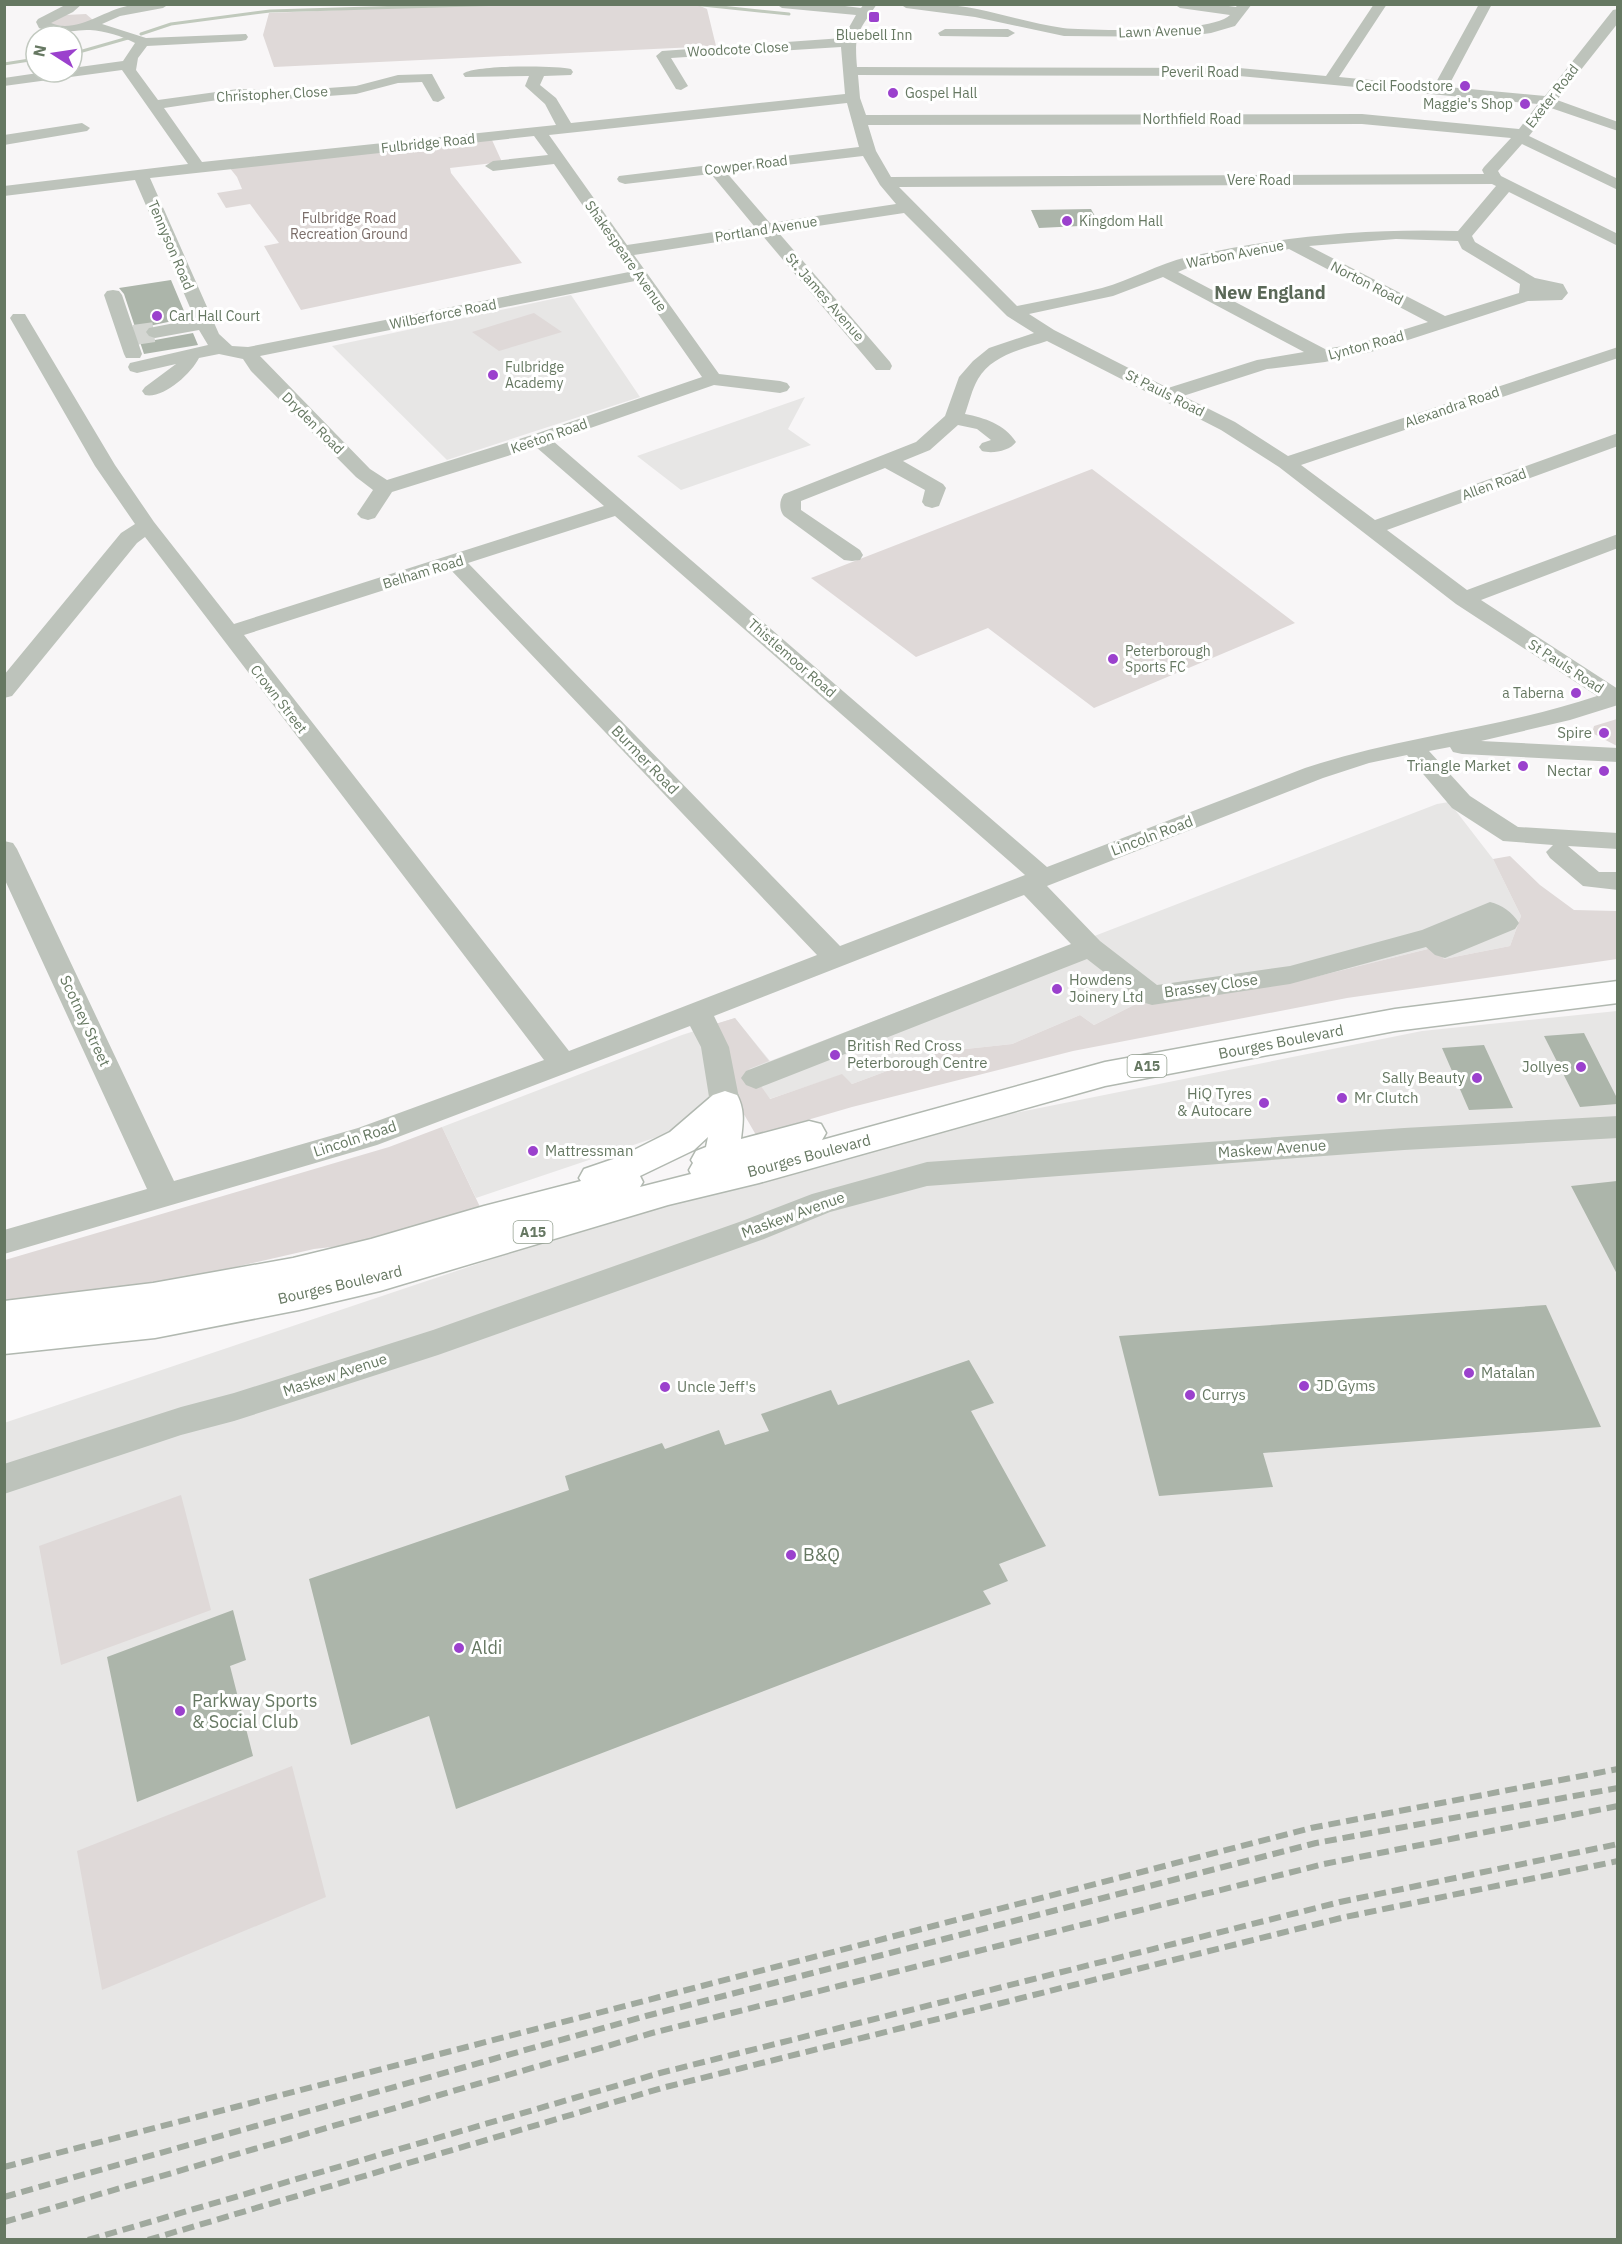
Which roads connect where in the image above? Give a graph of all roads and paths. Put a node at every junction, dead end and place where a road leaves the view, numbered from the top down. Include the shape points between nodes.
1 (76, 4) edge
2 (163, 4) edge
3 (782, 4) edge
4 (906, 4) edge
5 (1180, 4) edge
6 (1381, 4) edge
7 (1486, 4) edge
8 (867, 8) edge
9 (1243, 8) edge
10 (1617, 12) edge
11 (1004, 20) junction
12 (90, 26) junction
13 (1064, 32) junction
14 (945, 33) dead end
15 (992, 33) junction
16 (241, 37) dead end
17 (143, 42) junction
18 (848, 42) junction
19 (129, 65) junction
20 (849, 71) junction
21 (538, 72) junction
22 (566, 72) dead end
23 (470, 74) dead end
24 (1330, 80) junction
25 (4, 82) edge
26 (681, 87) dead end
27 (356, 90) junction
28 (1438, 91) junction
29 (438, 98) dead end
30 (853, 98) junction
31 (1548, 102) junction
32 (152, 105) junction
33 (361, 106) dead end
34 (860, 120) junction
35 (1617, 127) edge
36 (82, 128) dead end
37 (566, 128) junction
38 (542, 136) junction
39 (1521, 136) junction
40 (4, 140) edge
41 (868, 150) junction
42 (557, 159) junction
43 (493, 166) dead end
44 (198, 167) junction
45 (715, 169) junction
46 (140, 173) junction
47 (625, 179) dead end
48 (1501, 181) junction
49 (886, 182) junction
50 (1617, 185) edge
51 (4, 191) edge
52 (908, 207) junction
53 (766, 229) junction
54 (1464, 236) junction
55 (1617, 241) edge
56 (1291, 243) junction
57 (624, 251) junction
58 (1164, 271) junction
59 (638, 275) junction
60 (113, 295) dead end
61 (1013, 312) junction
62 (19, 318) edge
63 (1443, 322) junction
64 (205, 324) junction
65 (155, 332) tunnel mouth
66 (1048, 334) junction
67 (219, 348) junction
68 (248, 352) junction
69 (1617, 352) edge
70 (191, 356) junction
71 (1325, 356) junction
72 (884, 366) dead end
73 (713, 379) junction
74 (780, 387) dead end
75 (152, 391) dead end
76 (1169, 394) junction
77 (954, 418) junction
78 (1617, 439) edge
79 (543, 443) junction
80 (989, 447) dead end
81 (888, 461) junction
82 (1286, 463) junction
83 (384, 488) junction
84 (932, 501) dead end
85 (617, 509) junction
86 (368, 514) dead end
87 (147, 526) junction
88 (1371, 529) junction
89 (1617, 540) edge
90 (852, 555) dead end
91 (454, 562) junction
92 (1464, 599) junction
93 (228, 633) junction
94 (4, 692) edge
95 (1616, 698) edge
96 (1533, 721) junction
97 (1420, 746) junction
98 (1554, 752) junction
99 (1617, 755) edge
100 (1454, 805) junction
101 (1487, 840) dead end
102 (1617, 841) edge
103 (1560, 852) dead end
104 (7, 861) edge
105 (1036, 881) junction
106 (1617, 881) edge
107 (1431, 937) dead end
108 (1090, 947) junction
109 (835, 958) junction
110 (1617, 969) edge
111 (1617, 992) edge
112 (698, 1012) junction
113 (563, 1064) junction
114 (756, 1078) dead end
115 (725, 1103) junction
116 (1617, 1127) edge
117 (716, 1158) junction
118 (686, 1188) junction
119 (165, 1194) junction
120 (484, 1219) junction
121 (4, 1242) edge
122 (375, 1265) junction
123 (296, 1284) junction
124 (4, 1316) edge
125 (4, 1339) edge
126 (4, 1479) edge

1 - 12 street via 69,11 49,17 44,25 62,29
2 - 12 street via 113,13
3 - 8 street
4 - 11 street, Lawn Avenue
5 - 9 street
6 - 24 street
7 - 28 street
8 - 18 street
9 - 13 street, Lawn Avenue via 1230,23 1182,33
10 - 31 street, Exeter Road
11 - 13 street, Lawn Avenue
11 - 15 street via 1007,28
12 - 17 street via 134,36
13 - 15 street, Lawn Avenue
14 - 15 street, Lawn Avenue
16 - 17 street
17 - 19 street
18 - 20 street, St Pauls Road
18 - 26 street, Woodcote Close via 663,56
19 - 25 street
19 - 32 street
20 - 24 street, Peveril Road via 1239,72
20 - 30 street, St Pauls Road
21 - 22 street
21 - 23 street
21 - 37 street via 532,86 551,101
24 - 28 street, Peveril Road
27 - 29 street, Christopher Close via 427,76
27 - 32 street, Christopher Close via 286,95 238,93
27 - 33 street
28 - 31 street, Peveril Road
30 - 34 street, St Pauls Road
30 - 37 street, Fulbridge Road
31 - 35 street, Peveril Road
31 - 39 street, Exeter Road
32 - 44 street
34 - 39 street, Northfield Road via 1362,119
34 - 41 street, St Pauls Road
36 - 40 street
37 - 38 street, Fulbridge Road
38 - 42 street, Shakespeare Avenue
38 - 44 street, Fulbridge Road
39 - 48 street, Exeter Road via 1490,170
39 - 50 street, Northfield Road
41 - 45 street, Cowper Road
41 - 49 street, St Pauls Road
42 - 43 street
42 - 57 street, Shakespeare Avenue
44 - 46 street, Fulbridge Road
45 - 47 street, Cowper Road
45 - 53 street, St. James Avenue
46 - 51 street, Fulbridge Road
46 - 64 street, Tennyson Road
48 - 49 street, Vere Road
48 - 54 street
48 - 55 street, Vere Road
49 - 52 street, St Pauls Road
52 - 53 street, Portland Avenue
52 - 61 street, St Pauls Road
53 - 57 street, Portland Avenue
53 - 72 street, St. James Avenue
54 - 56 street, Warbon Avenue via 1395,234
54 - 63 street, Lynton Road via 1468,245 1528,289
56 - 58 street, Warbon Avenue via 1188,262
56 - 63 street, Norton Road
57 - 59 street, Shakespeare Avenue
58 - 61 street, Warbon Avenue via 1107,292
58 - 71 street
59 - 68 street, Wilberforce Road
59 - 73 street, Shakespeare Avenue
60 - 70 street via 133,348
61 - 66 street, St Pauls Road
62 - 87 street, Crown Street via 105,466
63 - 71 street, Lynton Road via 1364,348
64 - 65 street
64 - 67 street, Tennyson Road
66 - 76 street, St Pauls Road
66 - 77 street via 996,352 980,365 969,377
67 - 68 street
67 - 70 street
68 - 83 street, Dryden Road via 258,367 363,473
69 - 82 street, Alexandra Road
70 - 75 street via 186,365
71 - 76 street, Lynton Road via 1264,364
73 - 74 street
73 - 79 street, Keeton Road
76 - 82 street, St Pauls Road
77 - 80 street via 983,424 1006,442
77 - 81 street via 922,447
78 - 88 street, Allen Road
79 - 83 street, Keeton Road
79 - 85 street, Thistlemoor Road
81 - 84 street via 936,488
81 - 90 street via 791,498 791,512
82 - 88 street, St Pauls Road
83 - 86 street
85 - 91 street, Belham Road
85 - 105 street, Thistlemoor Road via 728,601
87 - 93 street, Crown Street
87 - 94 street via 129,538
88 - 92 street, St Pauls Road
89 - 92 street
91 - 93 street, Belham Road
91 - 109 street, Burmer Road
92 - 95 street, St Pauls Road
93 - 113 street, Crown Street
95 - 96 street, Lincoln Road
96 - 97 street, Lincoln Road
96 - 98 street via 1534,740
97 - 98 street
97 - 100 street
97 - 105 street, Lincoln Road via 1387,751 1314,773
98 - 99 street
100 - 101 street
100 - 102 street via 1512,835
103 - 106 street via 1593,880
104 - 119 street, Scotney Street
105 - 108 street, Brassey Close
105 - 109 street, Lincoln Road
107 - 108 street, Brassey Close via 1290,975 1152,995
108 - 114 street
109 - 112 street, Lincoln Road
110 - 117 main road, Bourges Boulevard / A15 via 1373,1002 1081,1059
111 - 118 main road, Bourges Boulevard / A15 via 1395,1020 1105,1074
112 - 113 street, Lincoln Road
112 - 115 street via 715,1047
113 - 119 street, Lincoln Road via 366,1137
115 - 117 main road via 728,1116 722,1151
115 - 120 main road via 682,1141 634,1165
116 - 126 street, Maskew Avenue via 927,1174 823,1202 438,1342
117 - 118 main road
117 - 120 main road, Bourges Boulevard / A15
118 - 122 main road, Bourges Boulevard / A15
119 - 121 street, Lincoln Road
120 - 122 main road, Bourges Boulevard / A15
122 - 123 main road, Bourges Boulevard / A15
123 - 124 main road, Bourges Boulevard / A15
123 - 125 main road, Bourges Boulevard / A15 via 155,1323

